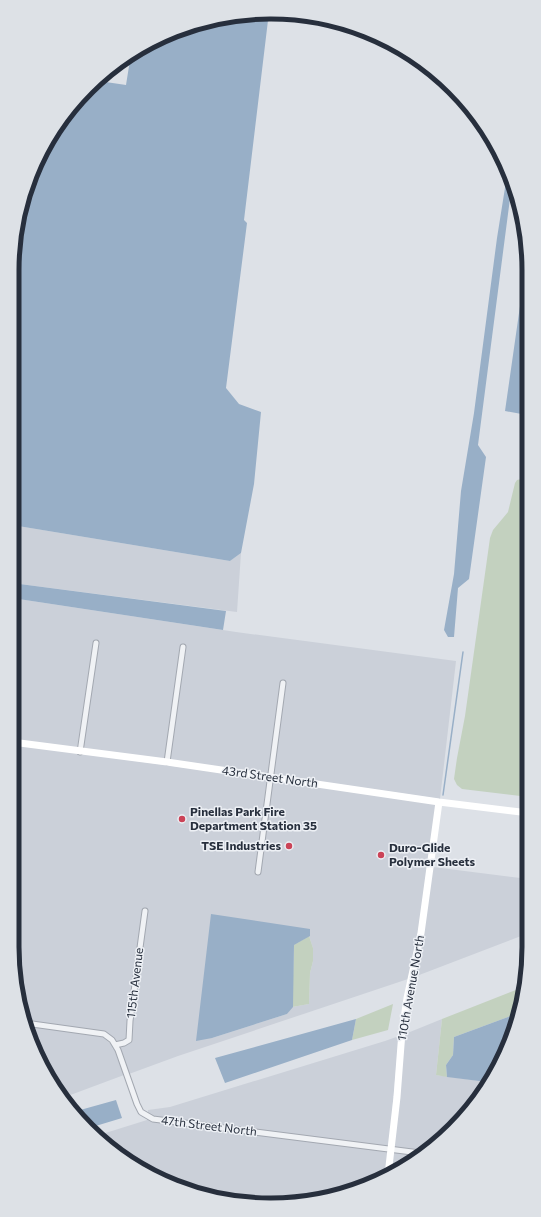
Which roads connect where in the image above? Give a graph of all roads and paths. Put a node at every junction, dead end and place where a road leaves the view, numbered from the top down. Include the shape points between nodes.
1 (96, 643) dead end
2 (183, 648) dead end
3 (283, 683) dead end
4 (19, 743) edge
5 (80, 752) junction
6 (167, 762) junction
7 (270, 777) junction
8 (439, 802) junction
9 (522, 812) edge
10 (258, 872) dead end
11 (145, 911) dead end
12 (31, 1024) edge
13 (115, 1045) junction
14 (391, 1150) junction
15 (415, 1152) edge
16 (389, 1168) edge

1 - 5 street
2 - 6 street
3 - 7 street
4 - 5 street, 43rd Street North
5 - 6 street, 43rd Street North
6 - 7 street, 43rd Street North
7 - 8 street, 43rd Street North
7 - 10 street
8 - 9 street, 43rd Street North
8 - 14 street, 110th Avenue North via 420,933 402,1032
11 - 13 street, 115th Avenue via 129,1040 124,1044
12 - 13 street via 104,1034
13 - 14 street, 47th Street North via 141,1112 154,1119
14 - 15 street, 47th Street North
14 - 16 street, 110th Avenue North

